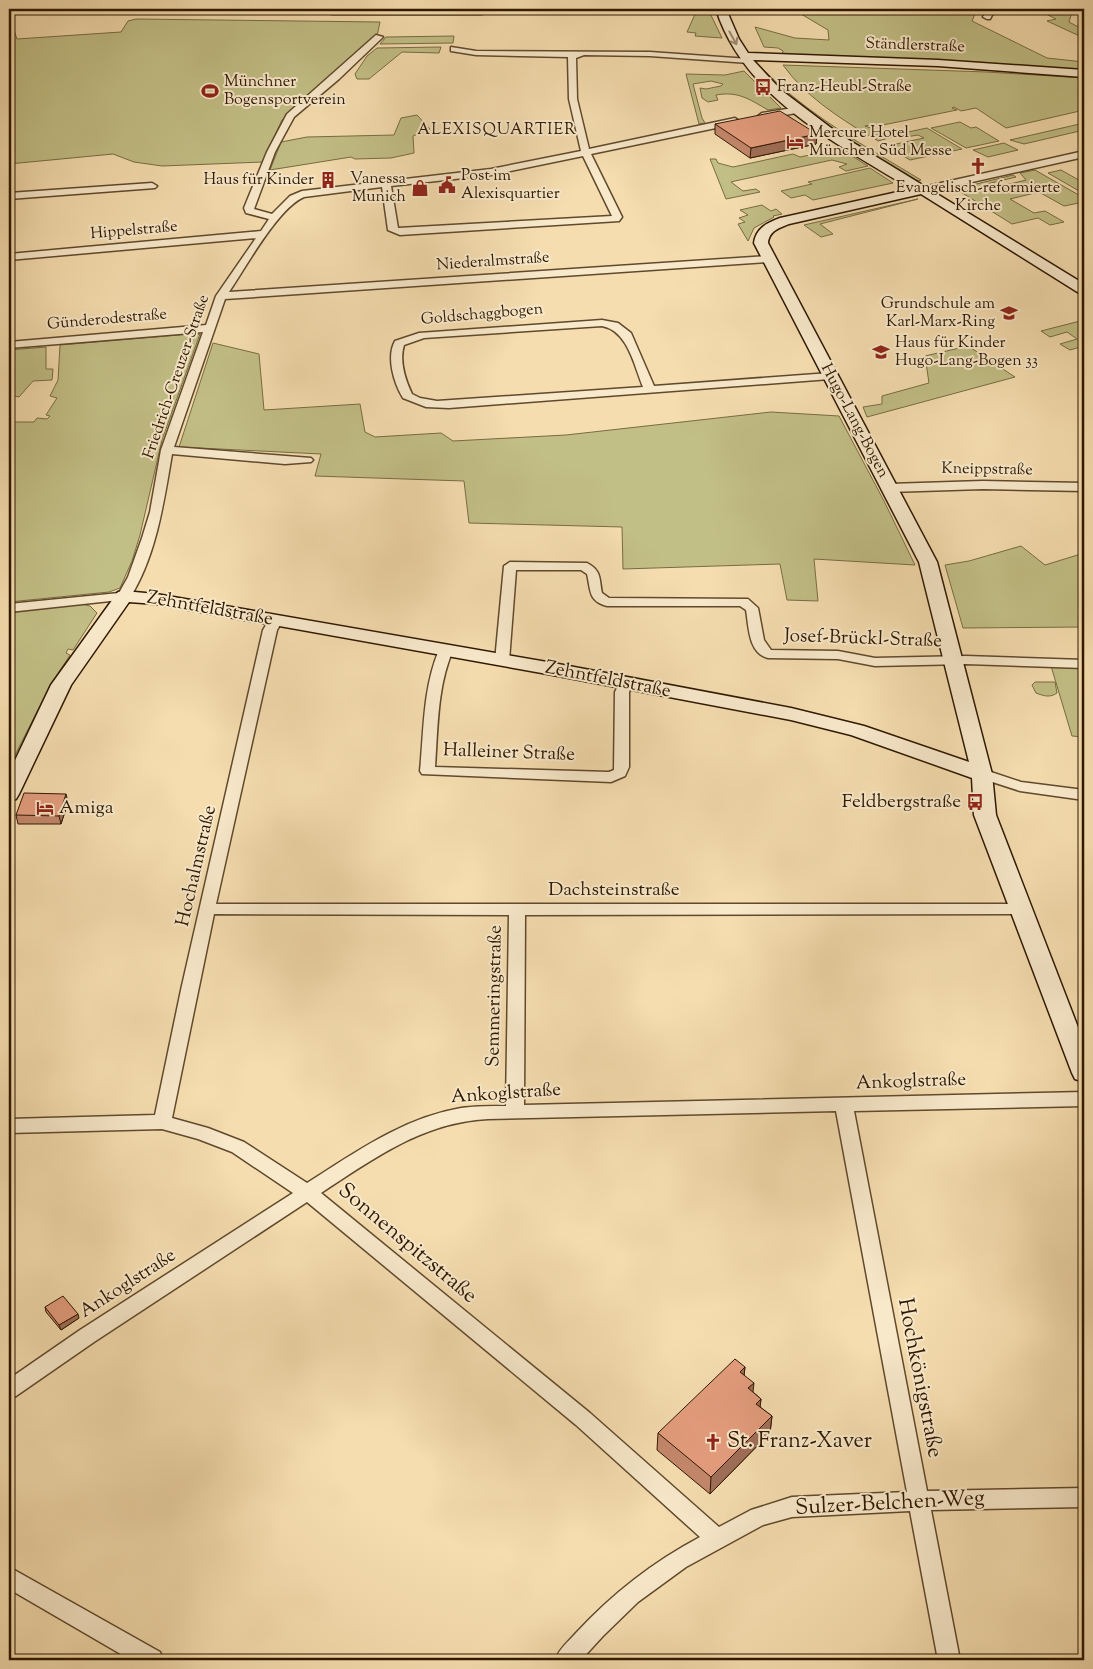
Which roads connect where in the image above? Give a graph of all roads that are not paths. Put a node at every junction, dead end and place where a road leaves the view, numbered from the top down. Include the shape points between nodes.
1 (327, 9) edge
2 (721, 9) edge
3 (991, 9) edge
4 (482, 10) edge
5 (987, 17) dead end
6 (482, 23) dead end
7 (379, 37) dead end
8 (751, 44) dead end
9 (454, 50) dead end
10 (575, 56) junction
11 (754, 59) junction
12 (1084, 75) edge
13 (799, 110) junction
14 (586, 153) junction
15 (1084, 154) edge
16 (386, 184) junction
17 (152, 186) dead end
18 (930, 188) junction
19 (9, 196) edge
20 (275, 218) junction
21 (263, 234) junction
22 (9, 257) edge
23 (768, 259) junction
24 (1084, 278) edge
25 (1084, 290) edge
26 (221, 296) junction
27 (209, 328) junction
28 (9, 345) edge
29 (830, 376) junction
30 (650, 389) junction
31 (167, 450) junction
32 (306, 460) dead end
33 (888, 488) junction
34 (1084, 488) edge
35 (124, 596) junction
36 (9, 609) edge
37 (276, 620) junction
38 (446, 650) junction
39 (502, 661) junction
40 (952, 661) junction
41 (1084, 664) edge
42 (626, 683) junction
43 (982, 774) junction
44 (9, 794) edge
45 (1084, 796) edge
46 (207, 909) junction
47 (1022, 909) junction
48 (517, 910) junction
49 (1084, 1073) edge
50 (1084, 1099) edge
51 (844, 1105) junction
52 (515, 1112) junction
53 (162, 1122) junction
54 (9, 1126) edge
55 (308, 1192) junction
56 (9, 1390) edge
57 (1084, 1497) edge
58 (919, 1501) junction
59 (716, 1538) junction
60 (9, 1577) edge
61 (152, 1660) edge
62 (566, 1660) edge
63 (949, 1660) edge

1 - 4 street via 333,12
2 -> 11 street via 731,34
3 - 5 street
4 - 6 street
7 - 20 street via 295,110 282,128 249,208 255,214
8 - 11 street
9 - 10 street
10 - 11 street via 643,54
10 - 14 street via 572,57 574,99
11 - 12 street, Ständlerstraße
11 - 13 street via 772,86
11 - 18 street via 828,119
13 - 14 street
13 - 18 street via 832,133
14 - 16 street via 491,172
14 - 16 street via 616,219 396,232 393,230
15 - 18 street
16 - 20 street via 296,196
17 - 19 street
18 - 23 street, Hugo-Lang-Bogen via 772,226 761,239
18 - 24 street
18 - 25 street
20 - 21 street
21 - 22 street, Hippelstraße
21 - 26 street, Friedrich-Creuzer-Straße
23 - 26 street, Niederalmstraße
23 - 29 street, Hugo-Lang-Bogen
26 - 27 street, Friedrich-Creuzer-Straße
27 - 28 street, Günderodestraße
27 - 31 street, Friedrich-Creuzer-Straße
29 - 30 street, Goldschaggbogen
29 - 33 street, Hugo-Lang-Bogen
30 - 30 street, Goldschaggbogen via 423,403 407,396 396,350 399,343 423,335 602,323 614,325 627,335
31 - 32 street
31 - 35 street, Friedrich-Creuzer-Straße via 156,512 134,577
33 - 34 street, Kneippstraße via 948,485
33 - 40 street, Hugo-Lang-Bogen via 928,562
35 - 36 street
35 - 37 street, Zehntfeldstraße
35 - 44 street via 61,685
37 - 38 street, Zehntfeldstraße
37 - 46 street, Hochalmstraße via 270,630
38 - 39 street, Zehntfeldstraße
38 - 42 street, Halleiner Straße via 435,689 427,770 611,776 620,773 622,692
39 - 40 street, Josef-Brückl-Straße via 510,566 583,566 595,575 595,595 608,602 743,602 752,608 759,644 768,654 838,655 875,662
39 - 42 street, Zehntfeldstraße
40 - 41 street
40 - 43 street, Hugo-Lang-Bogen
42 - 43 street, Zehntfeldstraße via 841,726
43 - 45 street, Zehntfeldstraße via 1020,786
43 - 47 street via 987,821
46 - 48 street, Dachsteinstraße
46 - 53 street, Hochalmstraße
47 - 48 street, Dachsteinstraße
47 - 49 street
48 - 52 street, Semmeringstraße
50 - 51 street, Ankoglstraße
51 - 52 street, Ankoglstraße
51 - 58 street, Hochkönigstraße
52 - 55 street, Ankoglstraße via 461,1115 403,1133
53 - 54 street, Sonnenspitzstraße
53 - 55 street, Sonnenspitzstraße via 238,1147
55 - 56 street, Ankoglstraße
55 - 59 street, Sonnenspitzstraße via 583,1419
57 - 58 street, Sulzer-Belchen-Weg
58 - 59 street, Sulzer-Belchen-Weg via 792,1507 758,1517
58 - 63 street, Hochkönigstraße
59 - 62 street, Sulzer-Belchen-Weg via 678,1560 630,1595
60 - 61 street

